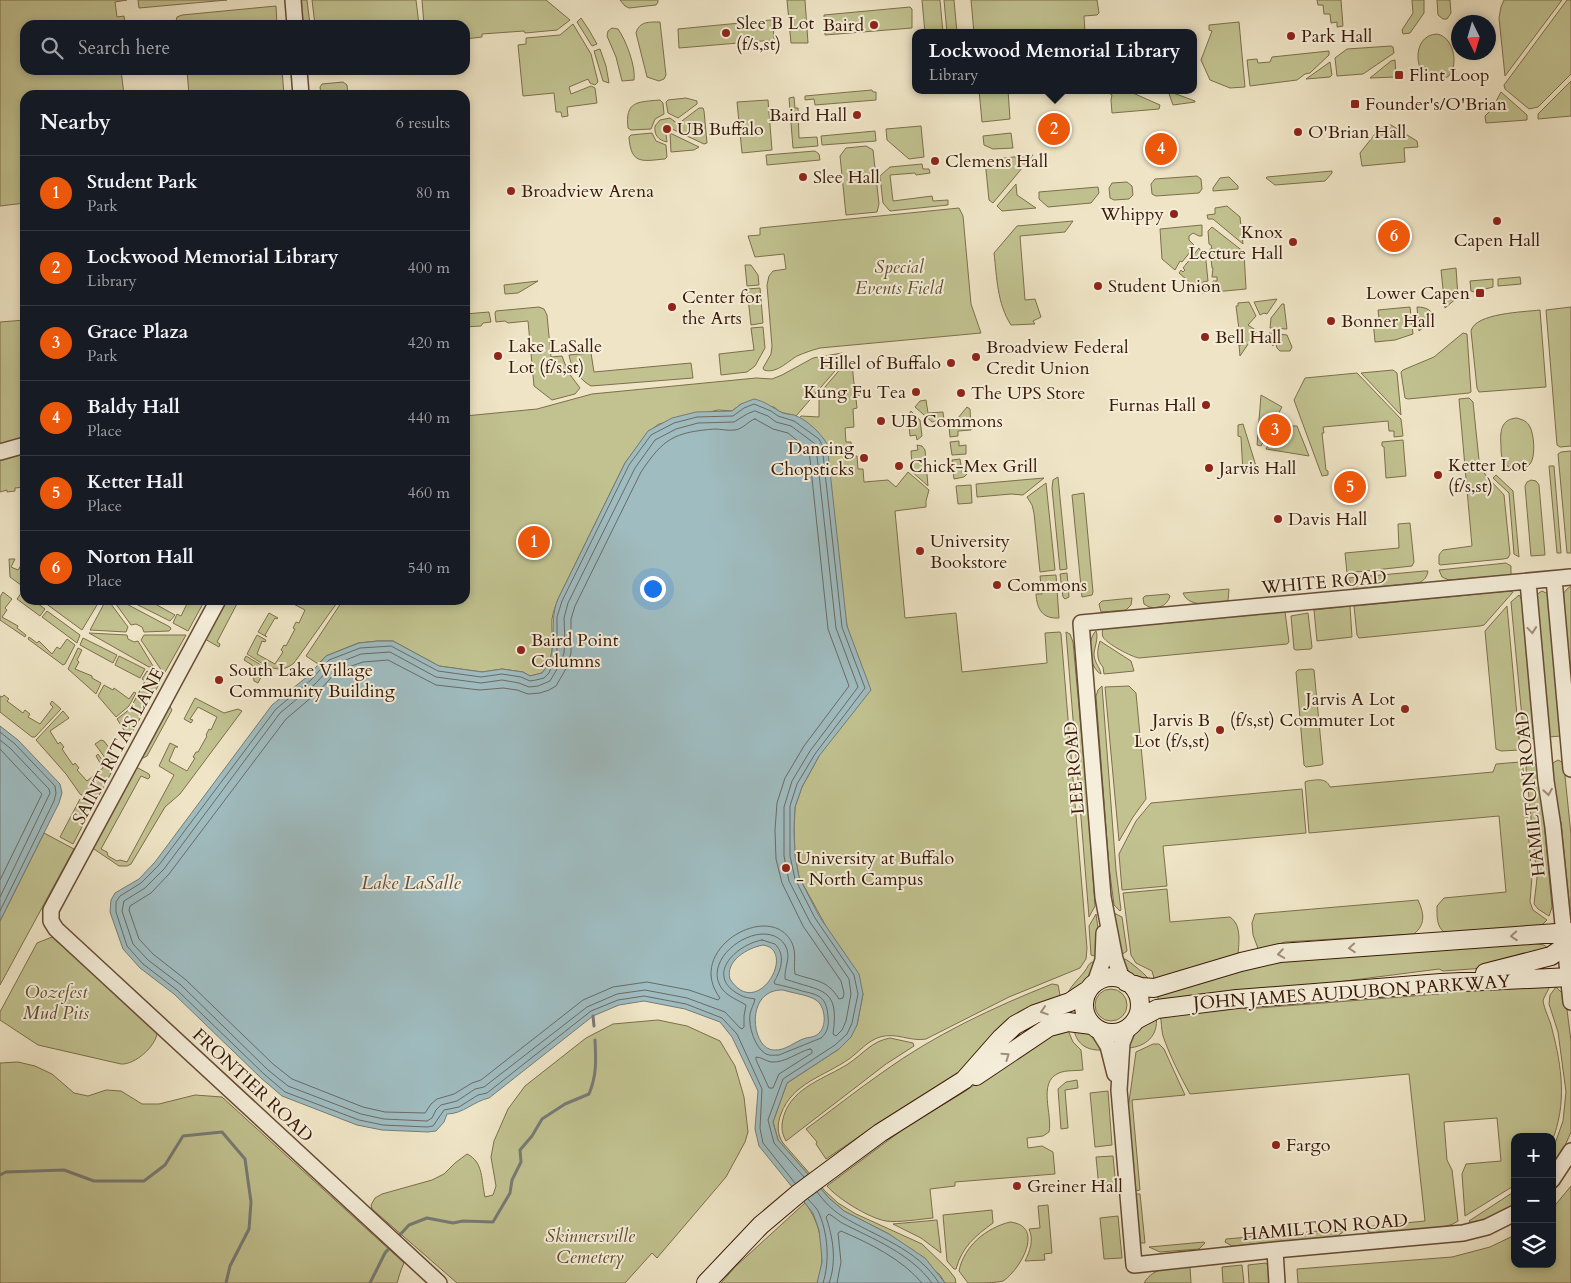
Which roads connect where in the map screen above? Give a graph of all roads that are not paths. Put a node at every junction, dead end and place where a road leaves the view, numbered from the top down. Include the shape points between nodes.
1 (293, 0) edge
2 (295, 20) edge
3 (300, 75) edge
4 (301, 90) edge
5 (20, 446) edge
6 (0, 452) edge
7 (1571, 578) edge
8 (1554, 579) junction
9 (1528, 582) junction
10 (215, 605) edge
11 (1081, 623) joint
12 (1571, 769) edge
13 (1105, 909) junction
14 (51, 910) joint
15 (1567, 938) edge
16 (1570, 975) edge
17 (1124, 981) junction
18 (1441, 983) junction
19 (1091, 987) junction
20 (1571, 1002) edge
21 (1132, 1024) junction
22 (1095, 1028) junction
23 (964, 1080) junction
24 (1119, 1090) junction
25 (1571, 1151) edge
26 (1553, 1178) edge
27 (1511, 1215) edge
28 (1275, 1250) junction
29 (439, 1283) edge
30 (706, 1283) edge
31 (1277, 1283) edge

1 - 2 street
3 - 4 street
5 - 6 street
7 - 8 street, WHITE ROAD
8 - 9 street, WHITE ROAD
8 - 12 street
9 - 11 street, WHITE ROAD
9 -> 15 street, HAMILTON ROAD via 1546,781
10 - 14 street, SAINT RITA'S LANE
11 - 13 street, LEE ROAD
13 - 17 street, LEE ROAD via 1115,959
13 - 19 street, LEE ROAD via 1103,960
14 - 29 street, FRONTIER ROAD via 51,921 56,930
15 - 16 street, HAMILTON ROAD
15 -> 17 main road, JOHN JAMES AUDUBON PARKWAY via 1280,953 1164,986 1141,987
15 - 18 main road via 1551,956
16 - 18 main road, JOHN JAMES AUDUBON PARKWAY
16 - 20 street, HAMILTON ROAD
17 - 19 main road via 1108,978
17 - 21 main road via 1134,988 1138,996 1139,1011
18 - 21 main road, JOHN JAMES AUDUBON PARKWAY via 1180,1005 1157,1009
19 - 22 main road via 1084,999 1084,1008 1086,1018
19 -> 23 main road via 1070,1002 1034,1014 1015,1025
21 - 22 main road via 1114,1033
21 - 24 street via 1122,1043
23 -> 22 main road via 971,1079 1049,1027 1068,1022
22 - 24 street via 1108,1046
23 - 30 main road via 834,1165 779,1210
24 - 28 street, HAMILTON ROAD via 1134,1265
25 - 26 street
27 - 28 street, HAMILTON ROAD via 1487,1228 1469,1232
28 - 31 street

